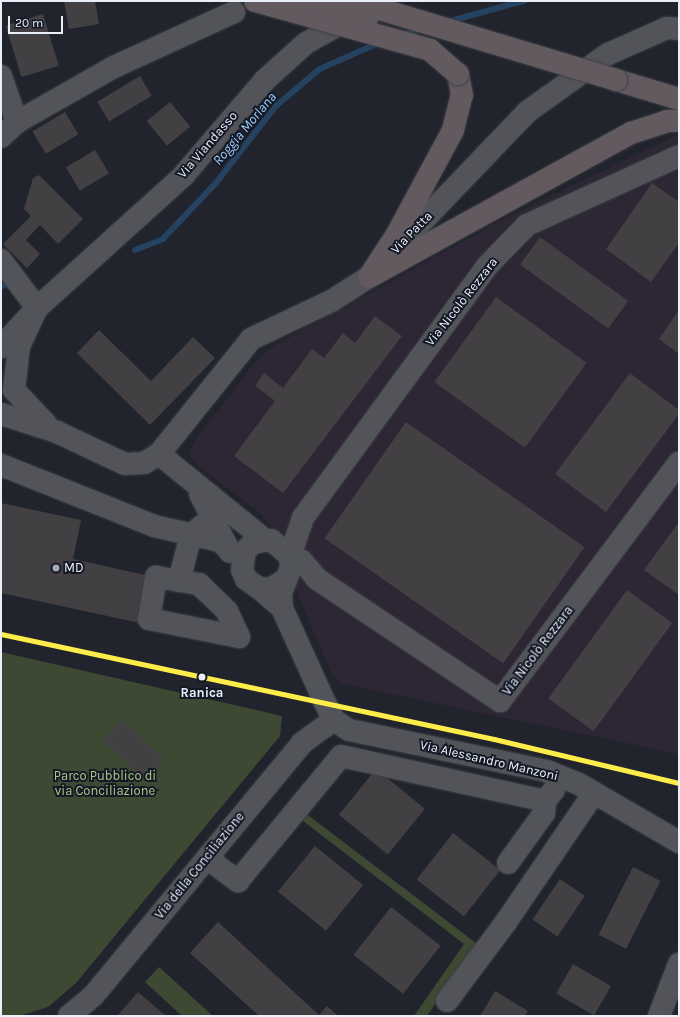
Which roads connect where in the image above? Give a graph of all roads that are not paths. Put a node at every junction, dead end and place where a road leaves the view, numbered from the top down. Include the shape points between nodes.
1 (255, 1) edge
2 (309, 1) edge
3 (353, 1) edge
4 (391, 1) edge
5 (234, 12) dead end
6 (679, 29) edge
7 (507, 50) junction
8 (1, 76) edge
9 (679, 98) edge
10 (679, 121) edge
11 (17, 122) junction
12 (1, 137) edge
13 (679, 156) edge
14 (1, 260) edge
15 (369, 277) junction
16 (38, 308) junction
17 (1, 347) edge
18 (8, 387) edge
19 (4, 412) edge
20 (56, 432) junction
21 (158, 454) junction
22 (679, 463) edge
23 (1, 465) edge
24 (195, 486) junction
25 (237, 516) junction
26 (303, 518) junction
27 (203, 523) junction
28 (267, 540) junction
29 (289, 569) junction
30 (242, 570) junction
31 (179, 581) dead end
32 (259, 588) junction
33 (282, 608) junction
34 (334, 720) junction
35 (563, 778) junction
36 (594, 794) junction
37 (545, 801) junction
38 (679, 842) edge
39 (207, 858) junction
40 (508, 863) dead end
41 (679, 964) edge
42 (447, 1001) dead end
43 (70, 1016) edge
44 (658, 1016) edge

1 - 15 highway, bridge via 430,50 458,74 462,95 452,130 396,236
2 - 7 highway, bridge
3 - 7 highway, bridge
4 - 16 street, Via Viandasso via 306,43 286,60 183,176
5 - 11 street via 114,67
6 - 15 street, Via Patta via 667,28 608,54 527,112
7 - 9 highway, bridge
8 - 11 street
10 - 15 highway via 667,121 631,134
11 - 12 street
13 - 26 street, Via Nicolò Rezzara via 527,226 488,265
14 - 16 street
15 - 21 street, Via Patta via 333,300 251,339
16 - 17 street, Via Viandasso
16 - 18 street via 18,346
18 - 20 street via 36,417
19 - 20 street
20 - 21 street via 125,464 144,463
21 - 24 street
22 - 29 street, Via Nicolò Rezzara via 500,701 318,579 302,561
23 - 27 street via 154,526
24 - 25 street
24 - 27 street
25 - 27 street
25 - 28 street
26 - 28 street, Via Nicolò Rezzara
26 - 29 street, Via Nicolò Rezzara
27 - 30 street via 227,548
27 - 31 street
28 - 29 street
28 - 30 street via 245,551
29 - 32 street via 270,589
29 - 33 street
30 - 32 street via 246,580
32 - 33 street
33 - 34 street
34 - 35 street, Via Alessandro Manzoni via 349,730
34 - 39 street, Via della Conciliazione via 302,743
35 - 36 street, Via Alessandro Manzoni
35 - 37 street
36 - 38 street, Via Alessandro Manzoni
36 - 42 street via 506,922
37 - 39 street via 348,756 334,761 238,881
37 - 40 street via 544,813
39 - 43 street, Via della Conciliazione via 93,996
41 - 44 street

